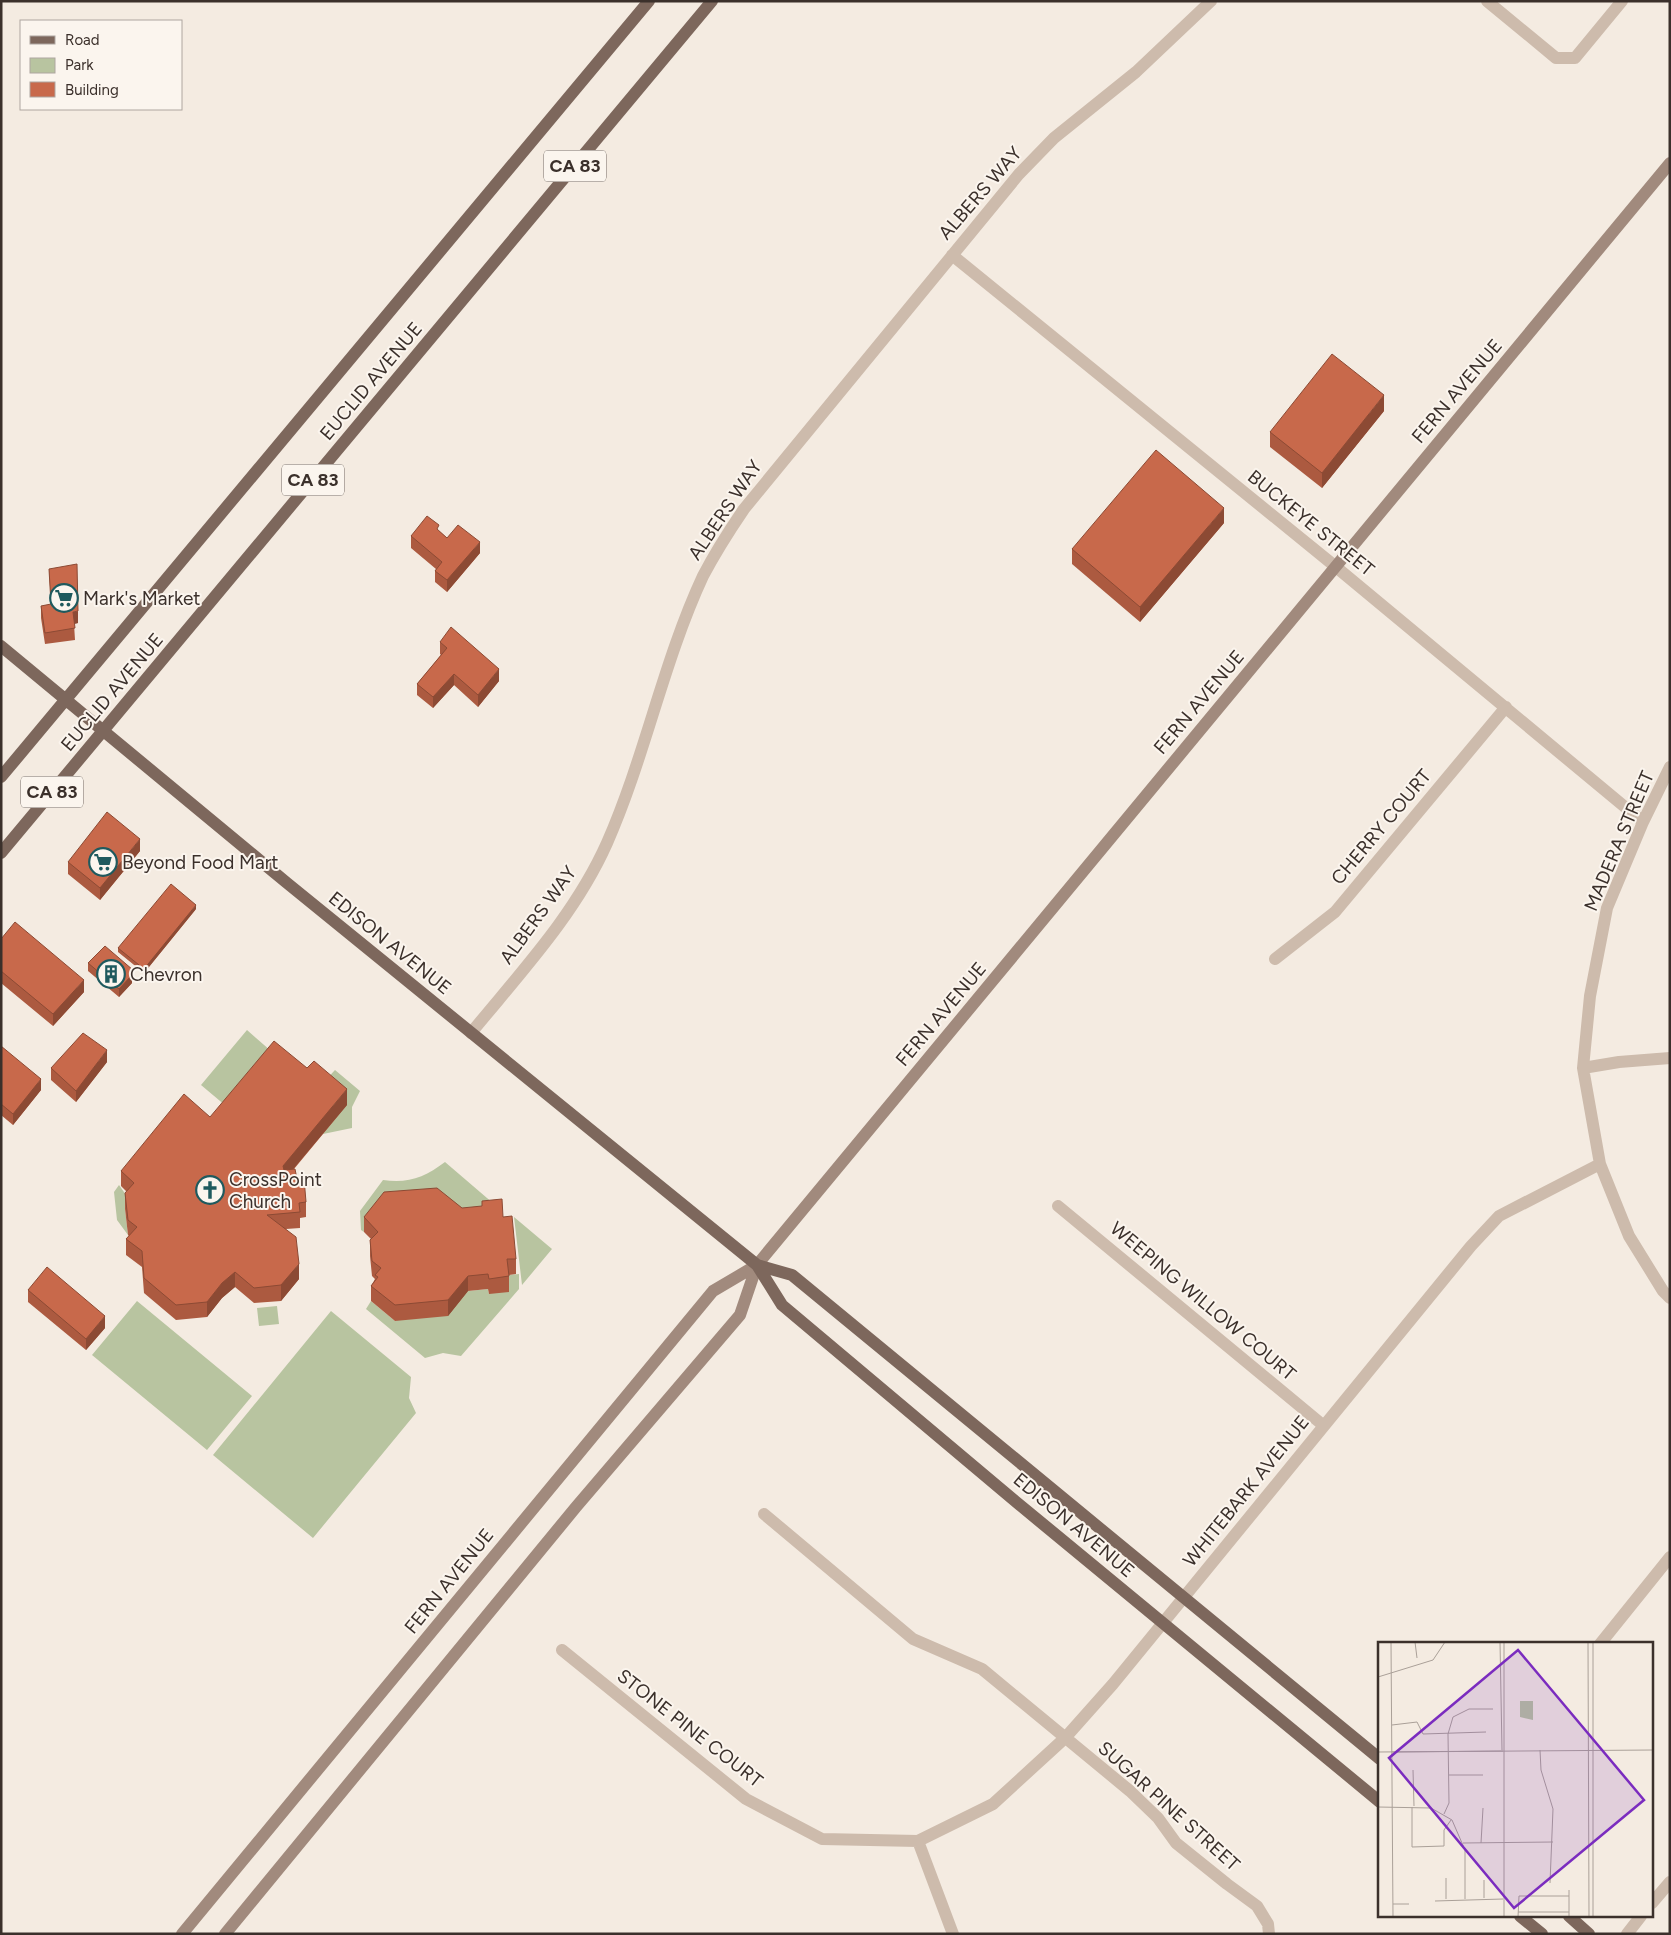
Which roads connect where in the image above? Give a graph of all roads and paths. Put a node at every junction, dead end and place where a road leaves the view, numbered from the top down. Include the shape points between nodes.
1 (648, 1) edge
2 (712, 1) edge
3 (1211, 1) edge
4 (1487, 1) edge
5 (1622, 1) edge
6 (1670, 163) edge
7 (952, 255) junction
8 (1336, 567) junction
9 (1, 646) edge
10 (66, 700) junction
11 (1506, 708) junction
12 (103, 732) junction
13 (1670, 767) edge
14 (1, 777) edge
15 (1643, 822) junction
16 (1, 853) edge
17 (1275, 959) dead end
18 (471, 1033) junction
19 (1670, 1058) edge
20 (1584, 1068) junction
21 (1600, 1164) junction
22 (1058, 1206) dead end
23 (757, 1266) junction
24 (1670, 1298) edge
25 (1324, 1426) junction
26 (764, 1514) dead end
27 (1670, 1557) edge
28 (1184, 1596) junction
29 (1162, 1623) junction
30 (1602, 1642) edge
31 (562, 1650) dead end
32 (1065, 1738) junction
33 (1378, 1757) edge
34 (1378, 1800) edge
35 (918, 1841) junction
36 (1670, 1882) edge
37 (1654, 1901) edge
38 (1522, 1918) edge
39 (1571, 1918) edge
40 (1639, 1918) edge
41 (1268, 1929) edge
42 (182, 1934) edge
43 (225, 1934) edge
44 (953, 1934) edge
45 (1542, 1934) edge
46 (1589, 1934) edge
47 (1627, 1934) edge

1 - 10 main road, EUCLID AVENUE
2 - 12 main road, EUCLID AVENUE / CA 83
3 - 7 street, ALBERS WAY via 1136,72 1054,138 1019,174
4 - 5 street via 1556,58 1575,58
6 - 8 street, FERN AVENUE
7 - 8 street, BUCKEYE STREET
7 - 18 street, ALBERS WAY via 767,478 721,544 689,610 620,811 589,878 556,928
8 - 11 street, BUCKEYE STREET
8 - 23 street, FERN AVENUE
9 - 10 main road, EDISON AVENUE
10 - 12 main road, EDISON AVENUE
10 - 14 main road, EUCLID AVENUE
11 - 15 street, BUCKEYE STREET
11 - 17 street, CHERRY COURT via 1335,912
12 - 16 main road, EUCLID AVENUE / CA 83
12 - 18 main road, EDISON AVENUE
13 - 15 street, MADERA STREET
15 - 20 street, MADERA STREET via 1607,908 1590,996
18 - 23 main road, EDISON AVENUE
19 - 20 street
20 - 21 street, MADERA STREET
21 - 24 street, MADERA STREET via 1629,1236
21 - 25 street, WHITEBARK AVENUE via 1499,1216
22 - 25 street, WEEPING WILLOW COURT
23 - 28 main road, EDISON AVENUE via 792,1275
23 - 29 main road, EDISON AVENUE via 782,1305
23 - 42 street, FERN AVENUE via 713,1292
23 - 43 street, FERN AVENUE via 740,1315 612,1463
25 - 28 street, WHITEBARK AVENUE
26 - 32 street, SUGAR PINE STREET via 913,1639 982,1669
27 - 30 street
28 - 29 street, WHITEBARK AVENUE
28 - 33 main road, EDISON AVENUE
29 - 32 street, WHITEBARK AVENUE
29 - 34 main road, EDISON AVENUE
31 - 35 street, STONE PINE COURT via 746,1799 822,1838
32 - 35 street, WHITEBARK AVENUE via 992,1804
32 - 41 street, SUGAR PINE STREET via 1151,1811 1176,1843 1257,1906
35 - 44 street
36 - 37 street
38 - 45 main road
39 - 46 main road
40 - 47 street

